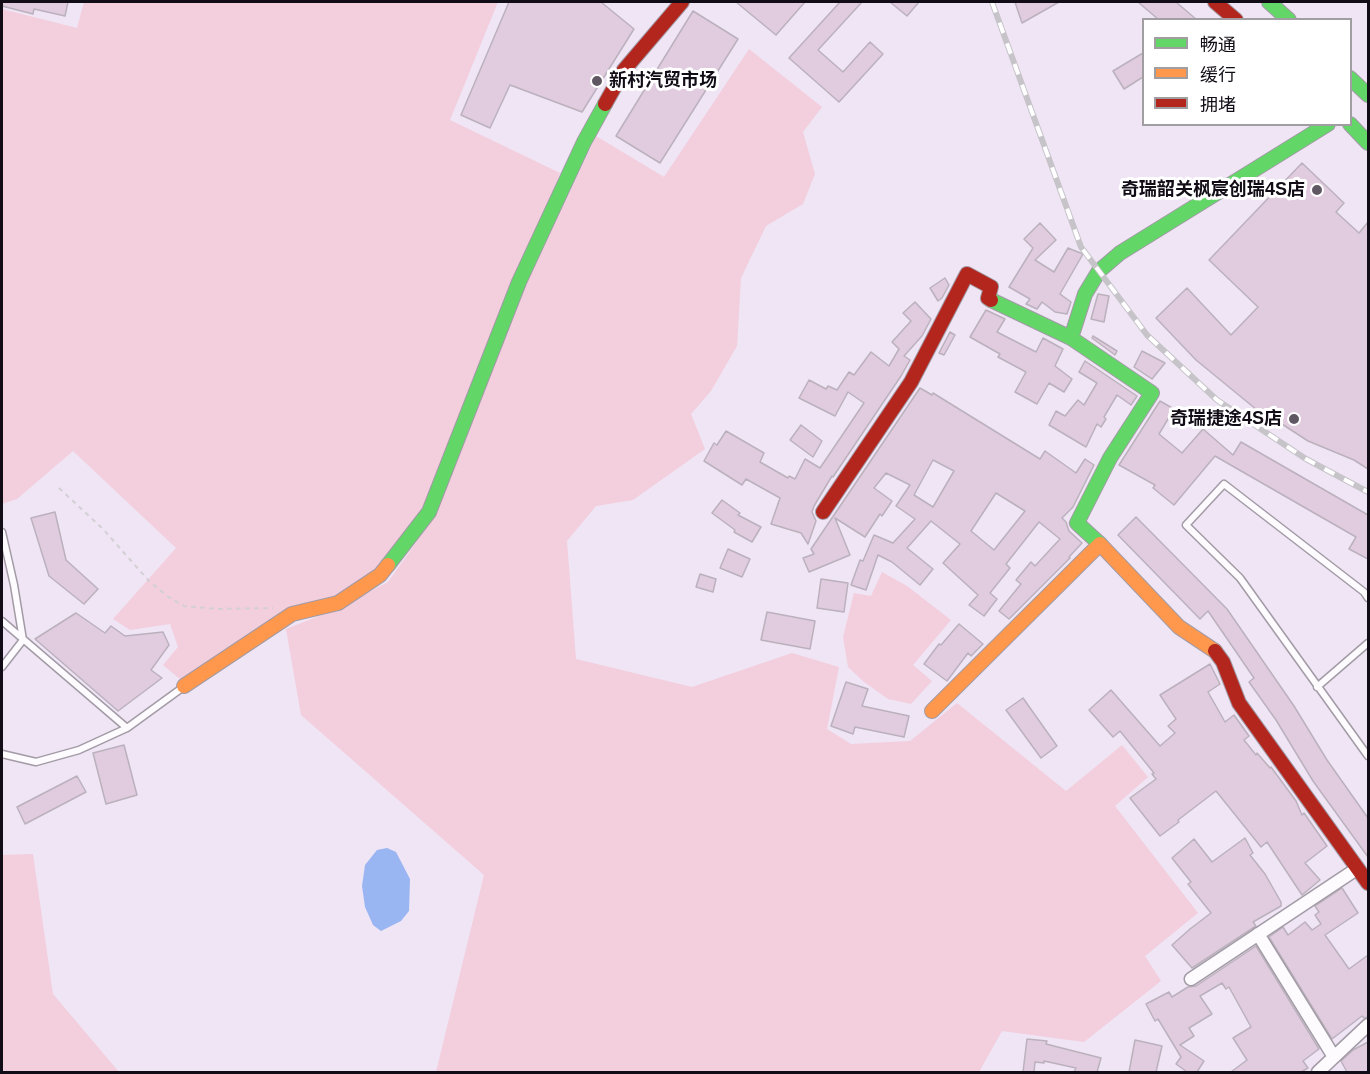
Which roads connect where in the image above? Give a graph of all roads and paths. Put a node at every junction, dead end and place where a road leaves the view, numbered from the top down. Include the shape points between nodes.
1 (682, 2) edge
2 (1269, 2) edge
3 (1223, 4) edge
4 (1234, 18) edge
5 (1287, 18) edge
6 (1352, 80) edge
7 (1368, 95) edge
8 (1325, 126) edge
9 (1352, 126) edge
10 (1368, 143) edge
11 (1071, 338) junction
12 (59, 488) dead end
13 (823, 513) dead end
14 (2, 532) edge
15 (1100, 544) junction
16 (1368, 598) edge
17 (292, 614) junction
18 (2, 621) edge
19 (23, 640) junction
20 (1368, 643) edge
21 (2, 667) edge
22 (184, 686) joint
23 (1317, 687) junction
24 (932, 711) dead end
25 (127, 728) junction
26 (2, 754) edge
27 (1368, 756) edge
28 (1358, 868) junction
29 (1368, 883) edge
30 (1258, 934) junction
31 (1191, 979) dead end
32 (1368, 1025) edge
33 (1334, 1057) junction
34 (1318, 1072) edge

1 - 17 street via 624,70 584,142 519,282 429,512 380,575 338,603
2 - 5 street
3 - 4 street
6 - 7 street
8 - 11 street via 1120,253 1099,271 1085,294
9 - 10 street
11 - 13 street via 988,298 991,287 967,274 911,382
11 - 15 street via 1152,393 1110,459 1077,523
12 - 17 path via 103,529 149,581 184,606 274,608
14 - 19 lane
15 - 24 street
15 - 28 street via 1179,627 1216,651 1239,703
16 - 23 lane via 1224,484 1186,525 1240,578
17 - 22 street
18 - 19 lane
19 - 21 lane
19 - 25 lane
20 - 23 lane
22 - 25 lane
23 - 27 lane
25 - 26 lane via 79,750 36,762
28 - 29 street
28 - 30 street
30 - 31 street
30 - 33 street
32 - 33 street
33 - 34 street

